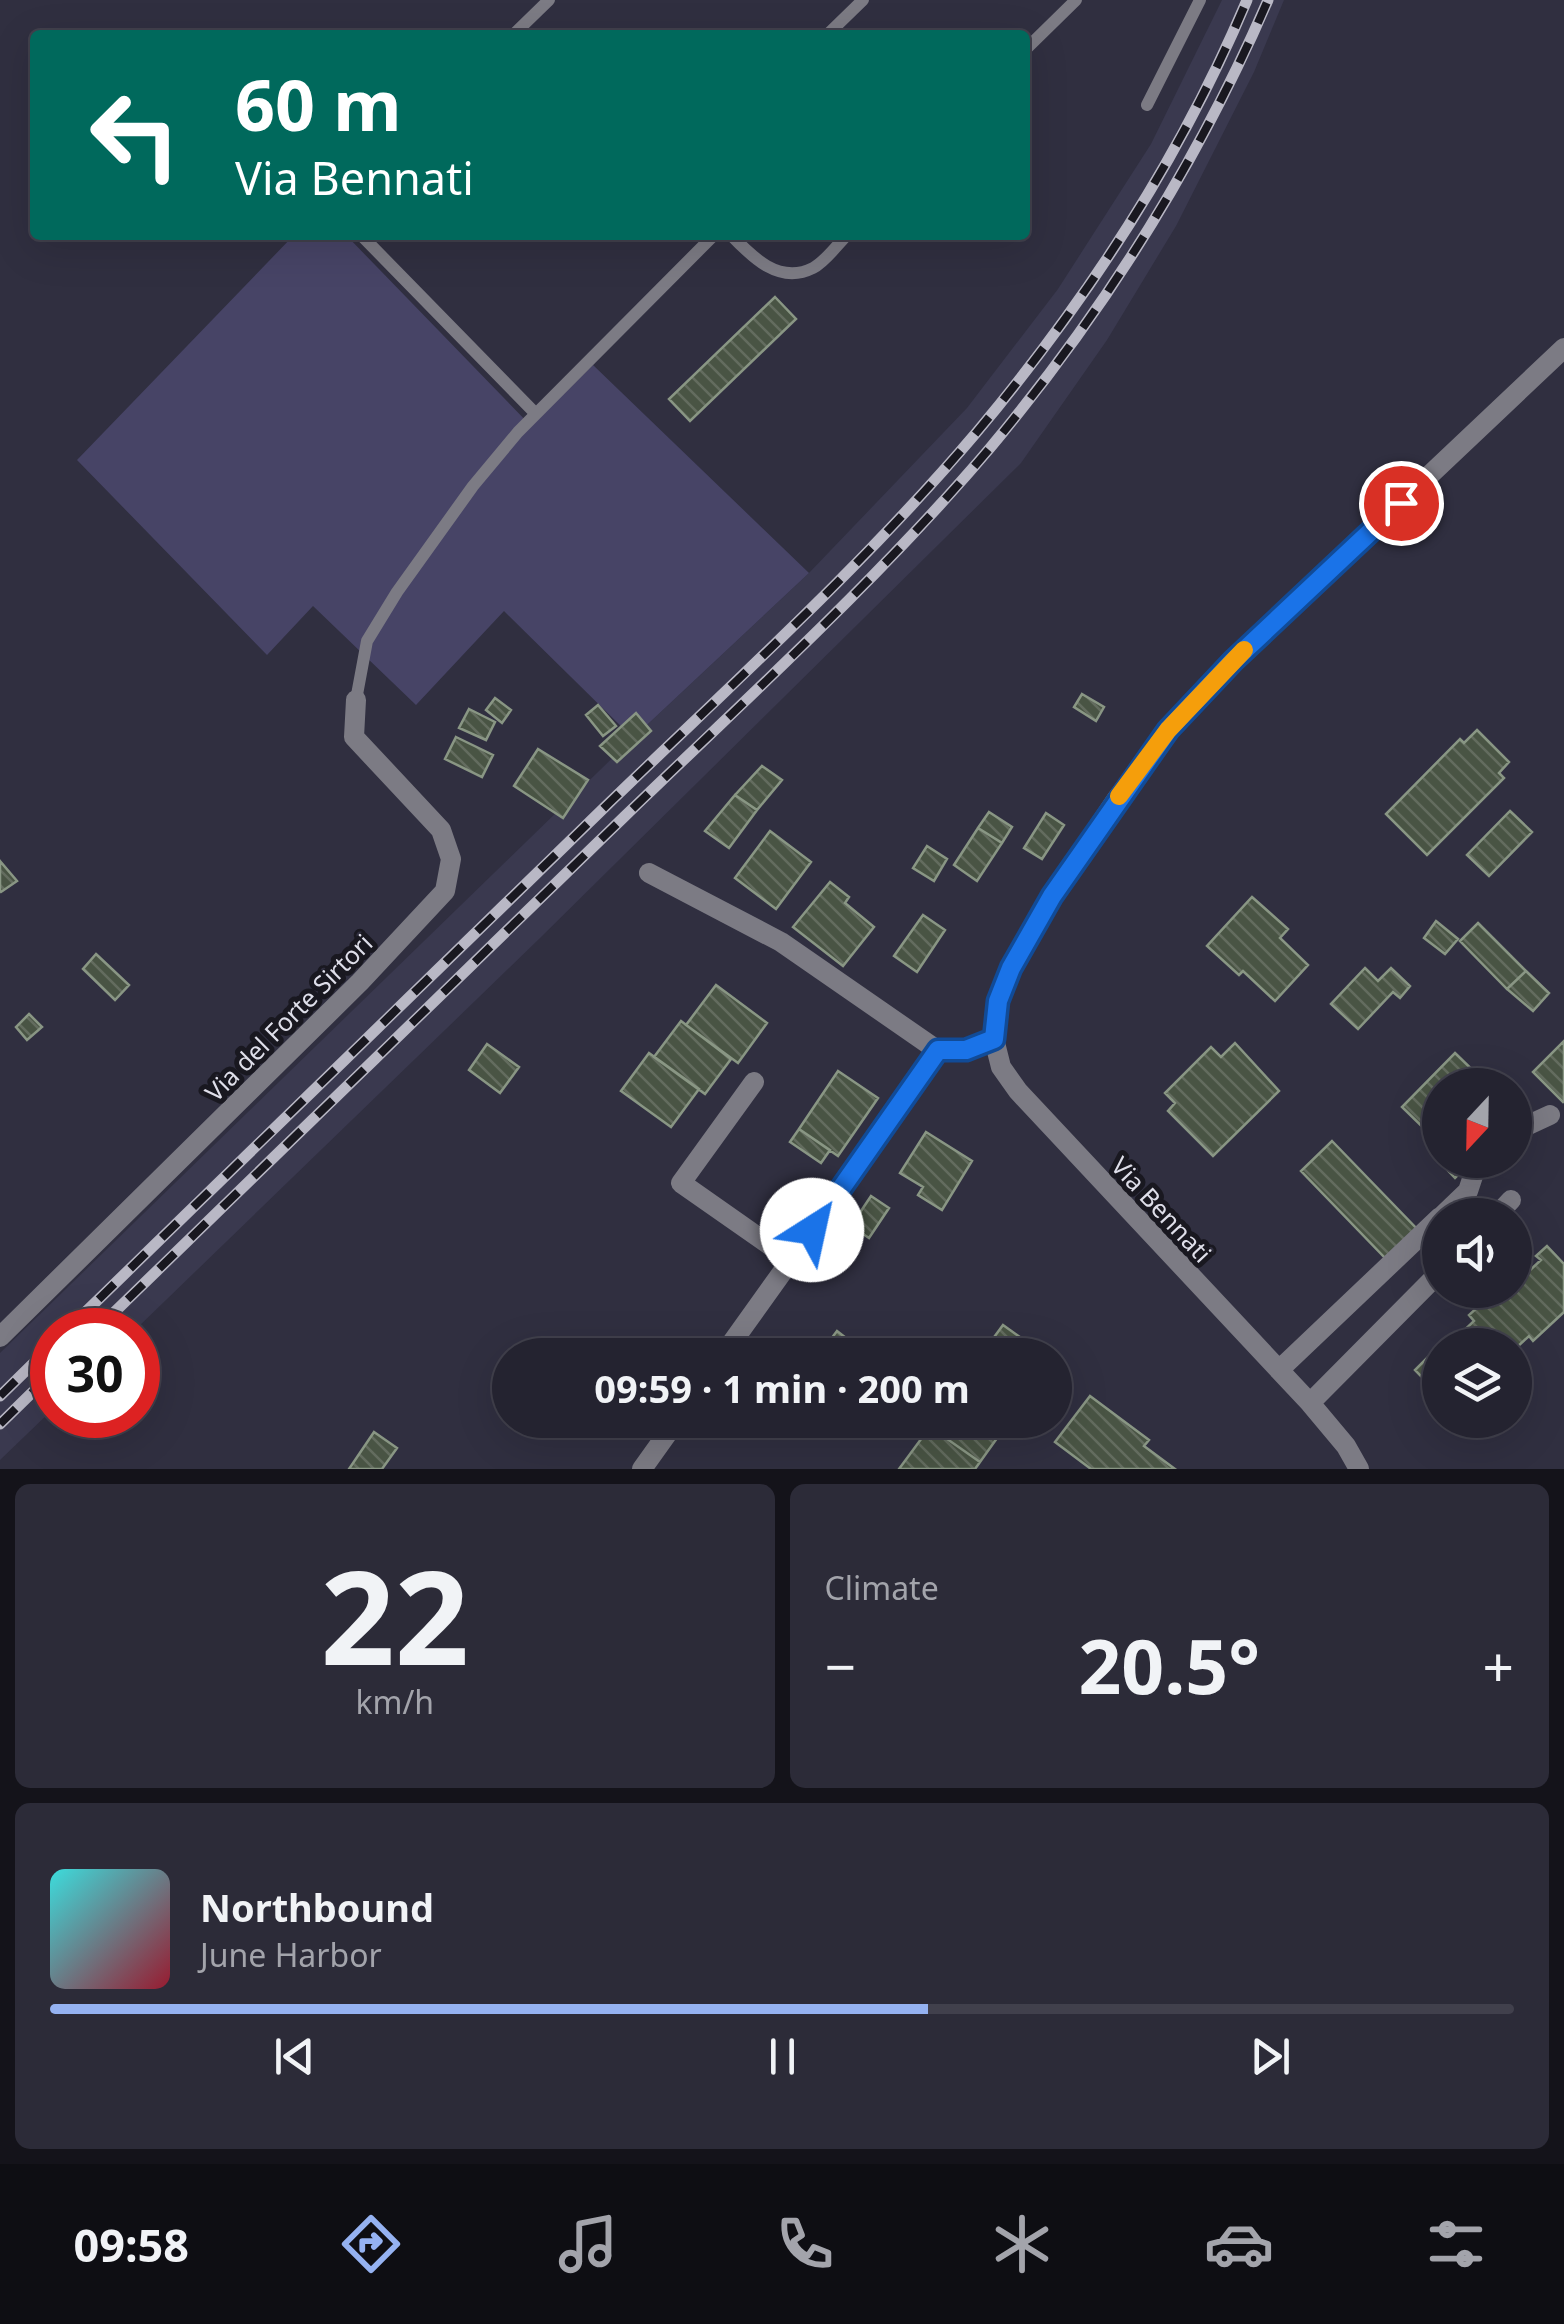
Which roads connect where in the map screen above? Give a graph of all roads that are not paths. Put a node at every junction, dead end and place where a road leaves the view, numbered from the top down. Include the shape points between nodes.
1 (549, 0) edge
2 (863, 0) edge
3 (1076, 0) edge
4 (1200, 0) edge
5 (518, 30) edge
6 (833, 30) edge
7 (1030, 45) edge
8 (1147, 106) dead end
9 (366, 240) edge
10 (709, 240) edge
11 (735, 240) edge
12 (842, 240) edge
13 (1564, 348) edge
14 (536, 414) junction
15 (356, 700) joint
16 (649, 873) dead end
17 (994, 1039) junction
18 (938, 1050) junction
19 (754, 1082) dead end
20 (1550, 1114) dead end
21 (1532, 1123) edge
22 (1422, 1234) edge
23 (791, 1260) junction
24 (1422, 1290) edge
25 (0, 1337) edge
26 (736, 1338) edge
27 (1279, 1370) junction
28 (1310, 1403) junction
29 (664, 1438) edge
30 (642, 1469) edge
31 (1359, 1469) edge

1 - 5 lane
2 - 6 lane
3 - 7 lane
4 - 8 lane
9 - 14 lane
10 - 14 lane
11 - 12 lane via 783,274 814,268
13 - 17 street via 1168,730 1043,910 998,1001
14 - 15 lane via 473,486 398,592 367,642
15 - 25 street, Via del Forte Sirtori via 354,737 441,830 451,859 445,891
16 - 18 street via 782,942
17 - 18 street via 966,1050
17 - 27 street, Via Bennati via 1001,1067 1018,1092
18 - 23 street
19 - 23 street via 681,1183
20 - 21 street
22 - 27 street
23 - 26 street
24 - 28 street
27 - 28 street, Via Bennati
28 - 31 street, Via Bennati
29 - 30 street

